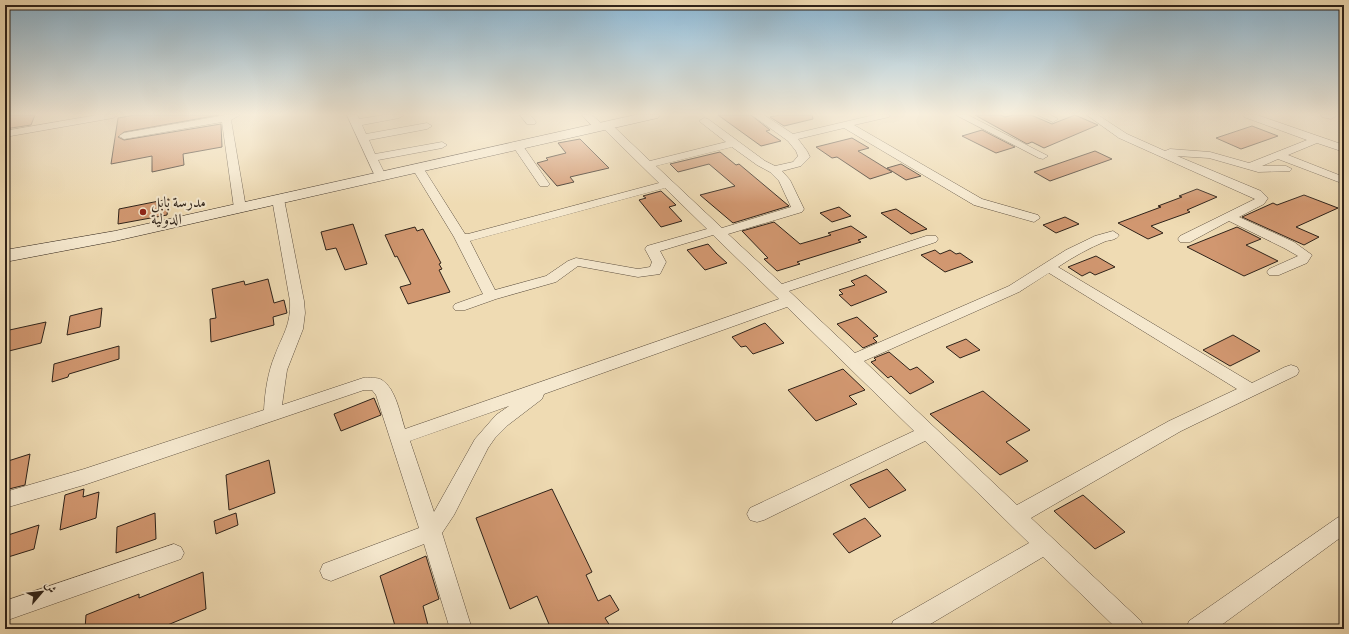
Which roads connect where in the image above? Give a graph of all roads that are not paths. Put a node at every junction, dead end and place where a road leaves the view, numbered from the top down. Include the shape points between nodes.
1 (234, 145) edge
2 (366, 145) edge
3 (442, 145) dead end
4 (523, 145) edge
5 (624, 145) edge
6 (728, 145) edge
7 (736, 145) edge
8 (797, 145) edge
9 (880, 145) edge
10 (1020, 145) edge
11 (1142, 145) edge
12 (1304, 145) edge
13 (1333, 145) edge
14 (517, 146) junction
15 (1344, 149) edge
16 (1161, 153) junction
17 (1278, 155) junction
18 (1043, 156) dead end
19 (372, 158) junction
20 (648, 165) junction
21 (1248, 167) junction
22 (418, 168) junction
23 (1286, 169) dead end
24 (774, 170) junction
25 (380, 176) junction
26 (1344, 181) edge
27 (544, 184) dead end
28 (667, 184) junction
29 (278, 199) junction
30 (240, 208) junction
31 (1230, 217) junction
32 (1034, 218) dead end
33 (717, 232) junction
34 (1113, 235) dead end
35 (461, 237) junction
36 (931, 239) dead end
37 (1185, 240) dead end
38 (5, 256) edge
39 (1049, 267) junction
40 (1274, 272) dead end
41 (491, 296) junction
42 (783, 296) junction
43 (460, 307) dead end
44 (852, 360) junction
45 (1291, 371) dead end
46 (563, 380) junction
47 (1251, 390) junction
48 (273, 414) junction
49 (928, 432) junction
50 (399, 438) junction
51 (5, 500) edge
52 (757, 514) dead end
53 (1016, 516) junction
54 (1344, 524) edge
55 (431, 532) junction
56 (1046, 544) junction
57 (174, 553) dead end
58 (331, 571) dead end
59 (5, 611) edge
60 (461, 629) edge
61 (900, 629) edge
62 (1133, 629) edge
63 (1197, 629) edge

1 - 30 street
2 - 19 street
3 - 19 street
4 - 14 main road
5 - 20 street
6 - 20 street
7 - 24 street
8 - 24 street via 804,157 797,164
9 - 32 street via 978,202
10 - 18 street
11 - 16 street
12 - 17 street
13 - 15 street
14 - 22 main road
14 - 27 street
16 - 21 street via 1210,156
16 - 31 street via 1262,198 1260,202
17 - 21 street
17 - 26 street
19 - 25 street
20 - 28 street
21 - 23 street
22 - 25 main road
22 - 35 street
24 - 33 street via 784,180 798,209
25 - 29 main road
28 - 33 street
28 - 35 street via 477,236
29 - 30 main road
29 - 48 street via 298,312 297,325 278,370
30 - 38 main road via 116,236
31 - 37 street
31 - 40 street via 1305,255 1302,260
33 - 41 street via 652,249 659,262 654,271 638,273 576,262 551,279
33 - 42 street
34 - 39 street via 1086,246
35 - 41 street
36 - 42 street
39 - 44 street via 1014,288
39 - 47 street
41 - 43 street
42 - 44 street
42 - 46 street
44 - 49 street
45 - 47 street
46 - 50 street
46 - 55 street via 533,397 489,433 447,509
47 - 53 street via 1175,426
48 - 50 street via 363,384 376,384 384,392
48 - 51 street via 84,477
49 - 52 street
49 - 53 street
50 - 55 street
53 - 56 street
54 - 63 street
55 - 58 street
55 - 60 street
56 - 61 street
56 - 62 street
57 - 59 street

